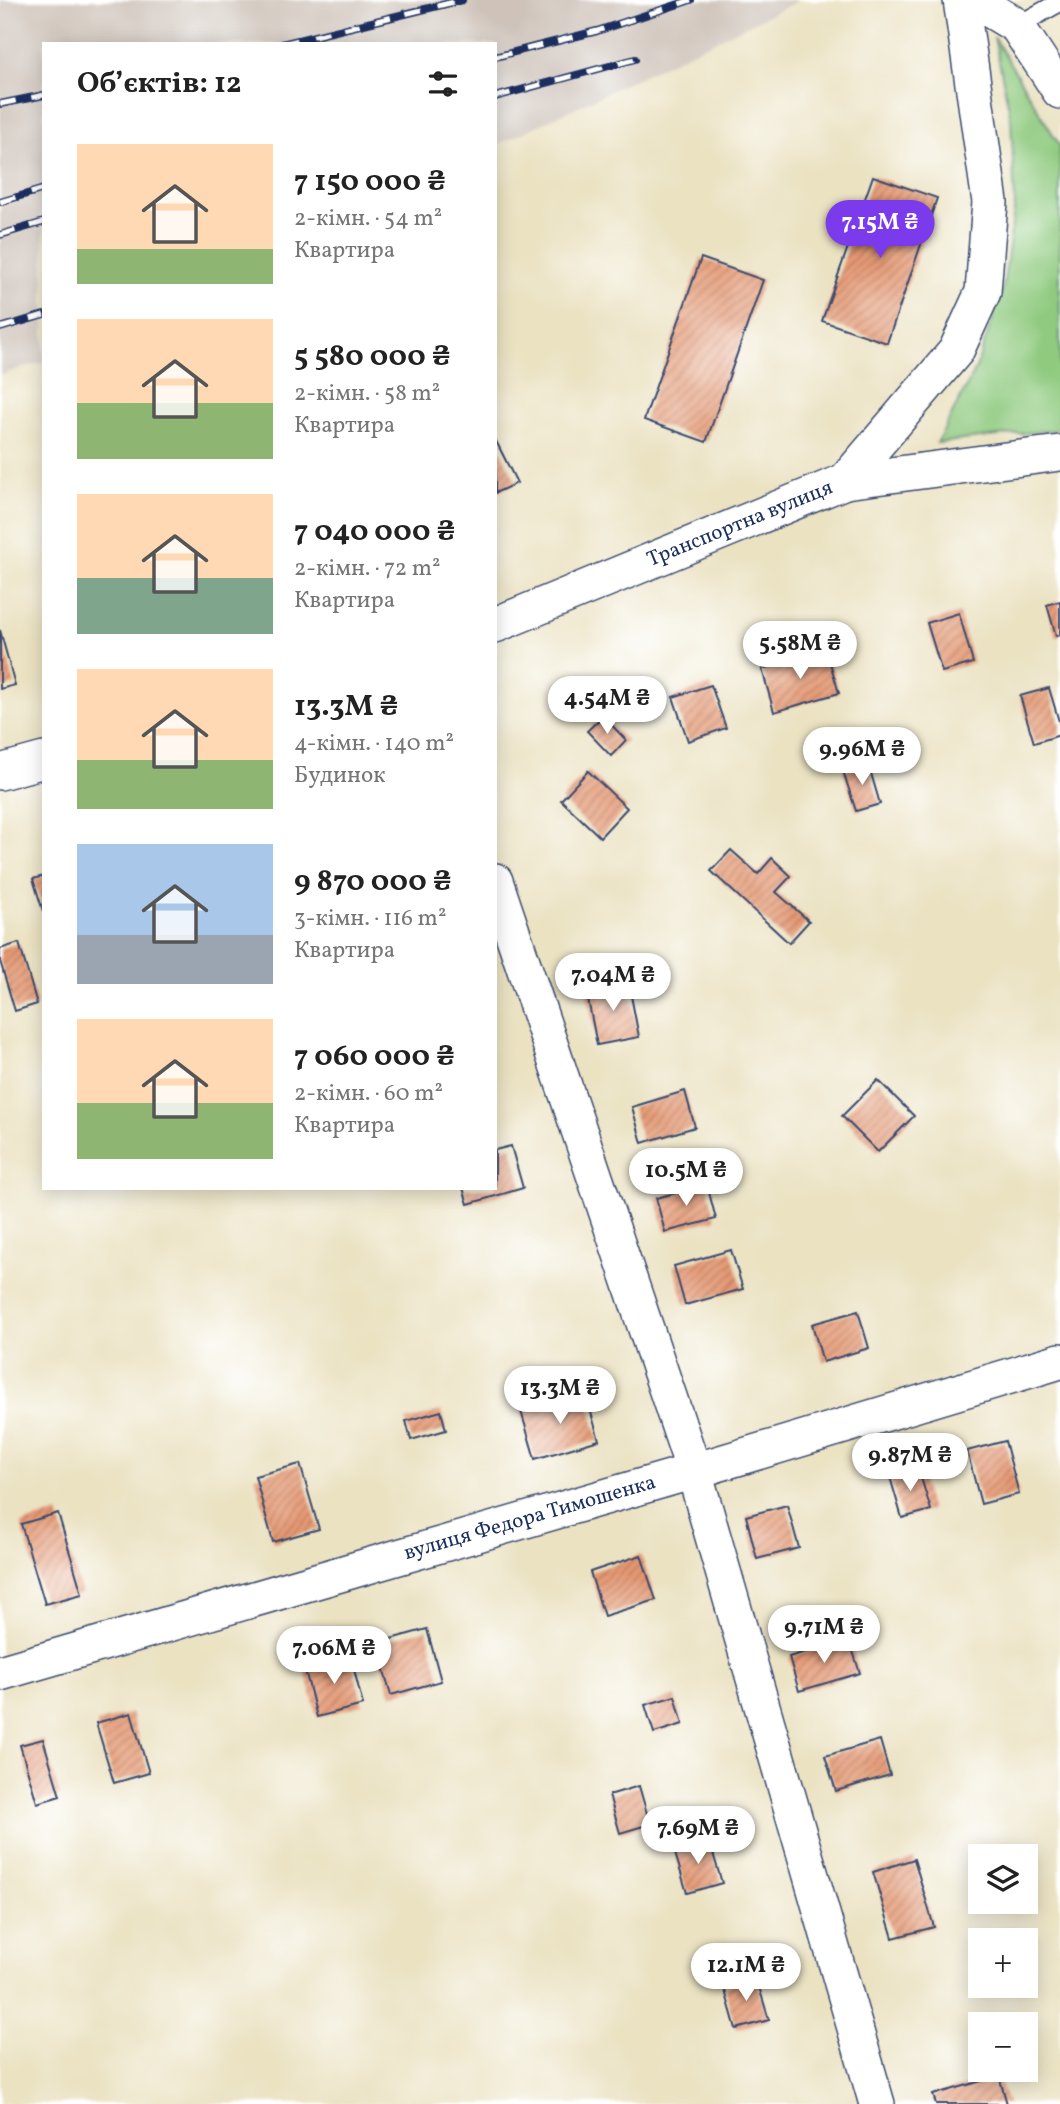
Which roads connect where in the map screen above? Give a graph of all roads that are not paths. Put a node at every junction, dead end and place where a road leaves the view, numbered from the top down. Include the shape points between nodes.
1 (961, 0) edge
2 (974, 0) edge
3 (1060, 2) edge
4 (1017, 26) junction
5 (1060, 91) edge
6 (1060, 453) edge
7 (845, 481) junction
8 (497, 624) edge
9 (42, 761) edge
10 (0, 772) edge
11 (497, 887) edge
12 (1060, 1361) edge
13 (694, 1471) junction
14 (0, 1673) edge
15 (877, 2104) edge

1 - 7 street, Транспортна вулиця via 990,202 983,292 956,351
2 - 4 street
3 - 4 lane
4 - 5 street
6 - 7 street
7 - 8 street, Транспортна вулиця
9 - 10 street
11 - 13 street
12 - 13 street, вулиця Федора Тимошенка
13 - 14 street, вулиця Федора Тимошенка
13 - 15 street

